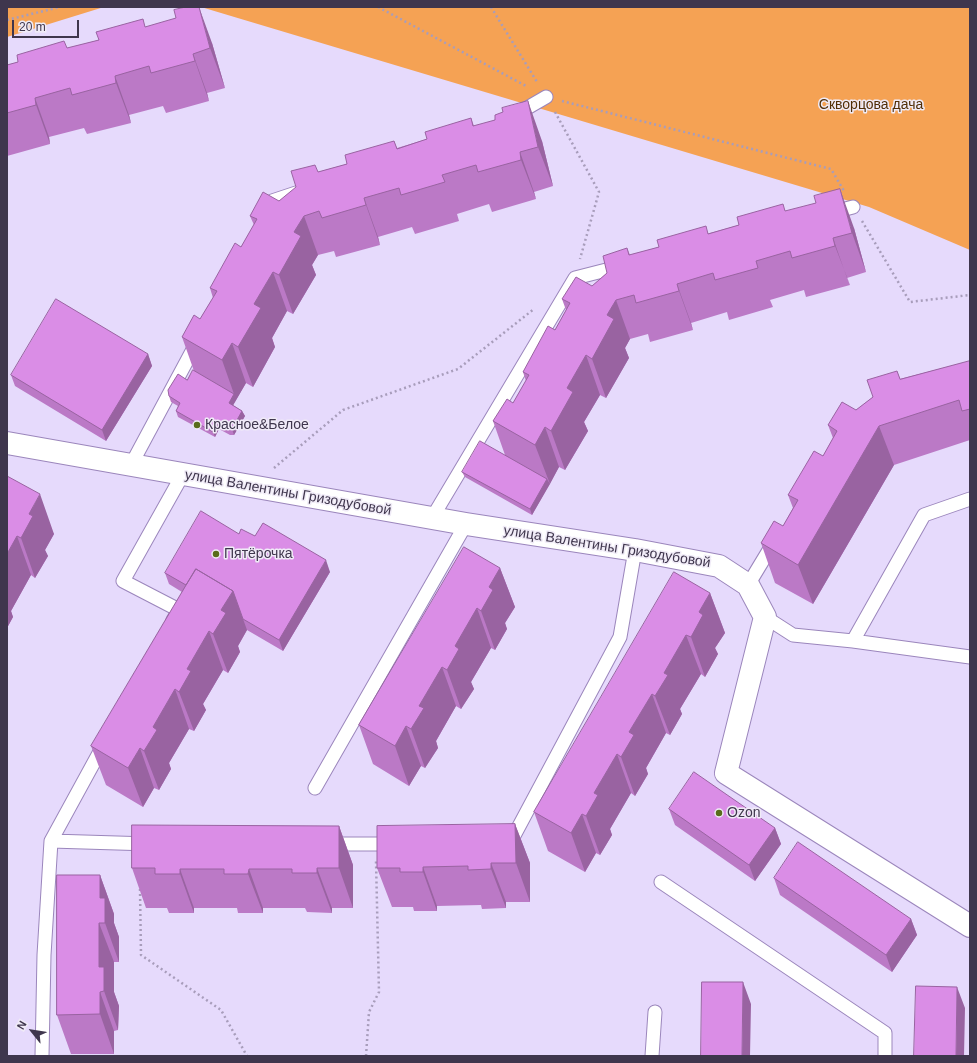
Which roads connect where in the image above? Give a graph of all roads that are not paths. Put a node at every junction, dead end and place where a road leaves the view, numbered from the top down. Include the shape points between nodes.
1 (546, 97) road end
2 (504, 122) edge
3 (309, 188) edge
4 (853, 207) road end
5 (815, 217) edge
6 (260, 222) edge
7 (637, 262) edge
8 (201, 333) edge
9 (7, 443) edge
10 (131, 466) junction
11 (183, 474) junction
12 (970, 499) edge
13 (432, 518) junction
14 (466, 524) junction
15 (781, 531) edge
16 (635, 550) junction
17 (748, 585) junction
18 (765, 617) junction
19 (167, 630) edge
20 (853, 641) junction
21 (970, 657) edge
22 (111, 732) edge
23 (315, 788) dead end
24 (51, 841) junction
25 (163, 844) edge
26 (314, 844) edge
27 (407, 844) edge
28 (493, 845) edge
29 (661, 882) dead end
30 (970, 926) edge
31 (655, 1012) dead end
32 (42, 1056) edge
33 (652, 1056) edge
34 (885, 1056) edge

1 - 2 lane
3 - 6 lane via 272,201
4 - 5 lane
7 - 13 lane via 575,278
8 - 10 lane
9 - 10 street, улица Валентины Гризодубовой
10 - 11 street, улица Валентины Гризодубовой
11 - 13 street, улица Валентины Гризодубовой
11 - 19 lane via 123,581 179,610
12 - 20 lane via 924,515
13 - 14 street, улица Валентины Гризодубовой
14 - 16 street, улица Валентины Гризодубовой
14 - 23 lane
15 - 17 lane
16 - 17 street, улица Валентины Гризодубовой via 719,566
16 - 28 lane via 620,637 509,845
17 - 18 street, улица Валентины Гризодубовой
18 - 20 lane via 793,635
18 - 30 street via 726,773
20 - 21 lane
22 - 24 lane
24 - 25 lane
24 - 32 lane via 44,955
26 - 27 lane
29 - 34 lane via 885,1033
31 - 33 lane

